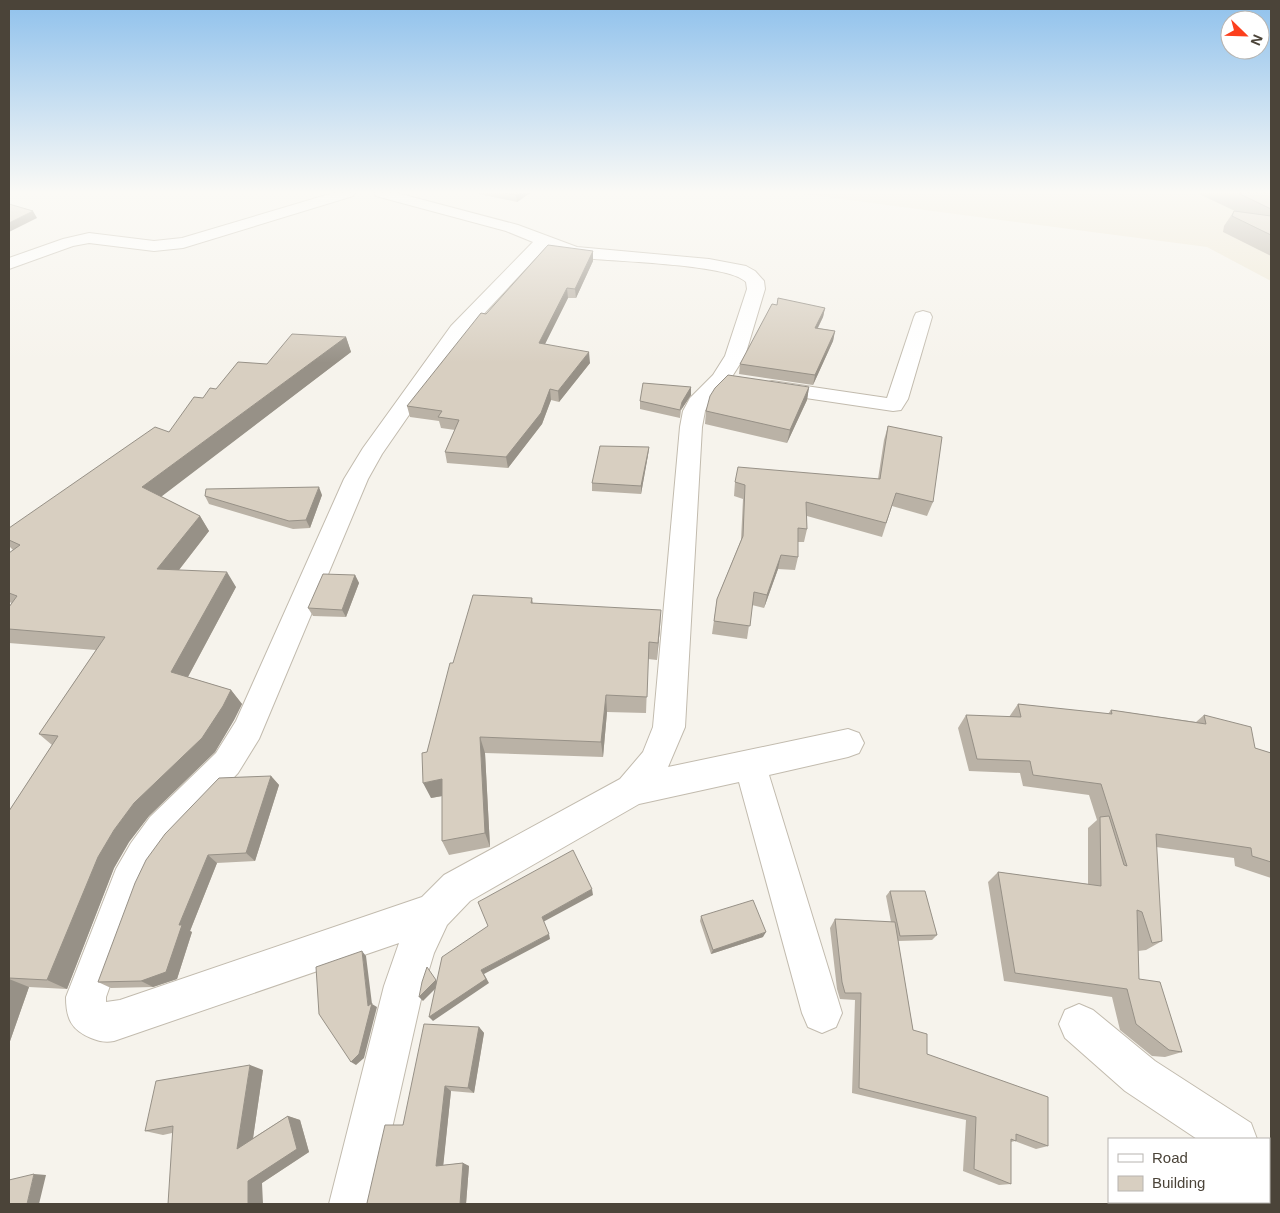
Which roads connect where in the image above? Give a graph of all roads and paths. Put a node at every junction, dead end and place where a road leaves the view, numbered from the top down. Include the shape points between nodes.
1 (48, 250) edge
2 (535, 250) edge
3 (571, 250) edge
4 (9, 264) edge
5 (923, 317) dead end
6 (737, 381) junction
7 (848, 743) dead end
8 (750, 764) junction
9 (632, 790) junction
10 (434, 912) junction
11 (822, 1014) dead end
12 (1079, 1024) dead end
13 (1233, 1138) edge
14 (352, 1204) edge

1 - 4 street
2 - 10 street via 458,330 371,453 356,479 239,745 227,763 162,829 132,875 86,997 86,1012 103,1023 120,1020
3 - 6 street via 587,254 709,264 749,275 756,289 735,356
5 - 6 street via 893,406
6 - 9 street via 701,398 694,411 670,727 655,761
7 - 8 street
8 - 9 street
8 - 11 street
9 - 10 street via 458,888
10 - 14 street via 416,948 404,986
12 - 13 street via 1140,1076

